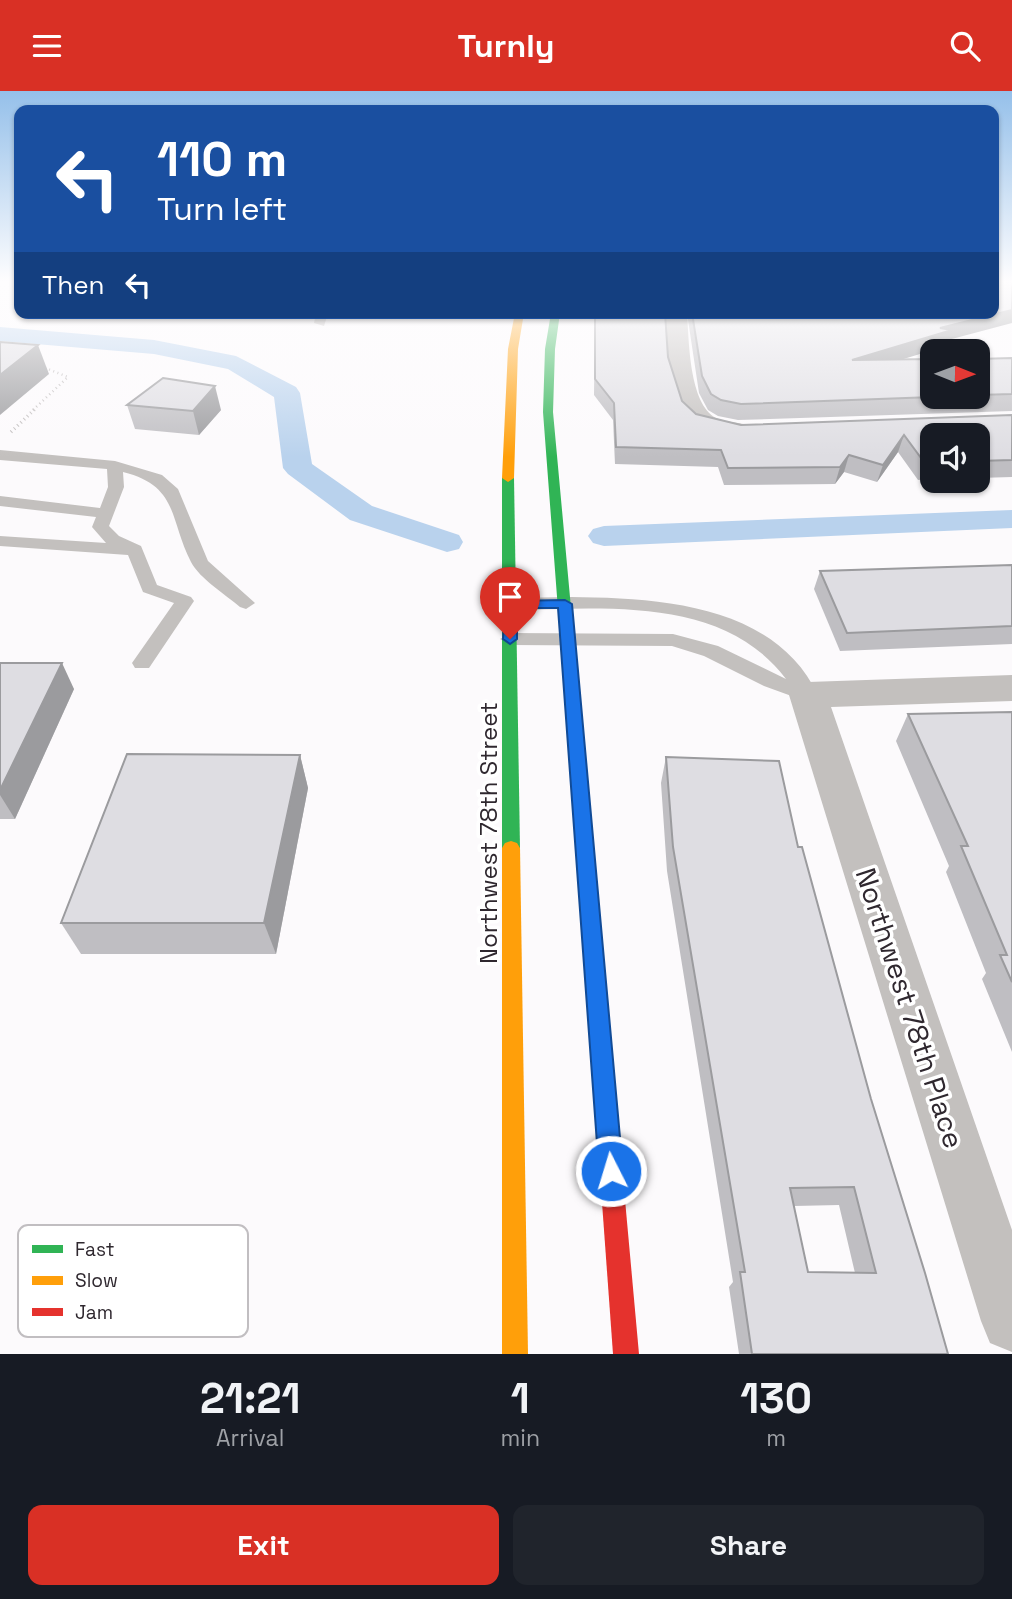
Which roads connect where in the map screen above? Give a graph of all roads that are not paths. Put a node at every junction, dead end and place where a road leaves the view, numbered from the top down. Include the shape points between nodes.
1 (515, 339) edge
2 (552, 339) edge
3 (678, 339) edge
4 (765, 430) edge
5 (0, 455) edge
6 (115, 467) junction
7 (0, 501) edge
8 (104, 513) junction
9 (0, 541) edge
10 (135, 550) junction
11 (246, 603) dead end
12 (510, 604) junction
13 (565, 604) junction
14 (510, 639) junction
15 (567, 639) junction
16 (142, 663) dead end
17 (1012, 688) edge
18 (808, 695) junction
19 (1012, 1321) edge
20 (515, 1354) edge
21 (626, 1354) edge

1 - 12 street, Northwest 78th Street via 509,414
2 - 13 street via 548,412
3 - 4 street via 691,412 707,424 738,431
5 - 6 lane
6 - 8 lane via 116,487
6 - 11 lane via 161,479 170,489 200,563
7 - 8 lane
8 - 10 lane via 100,527 113,540
9 - 10 lane
10 - 16 lane via 149,588 185,601
12 - 13 lane
12 - 14 street, Northwest 78th Street
13 - 15 street
13 - 18 lane via 667,608 706,615 755,637 793,673
14 - 15 lane
14 - 20 street, Northwest 78th Street
15 - 18 lane via 673,639
15 - 21 street
17 - 18 street
18 - 19 street, Northwest 78th Place

